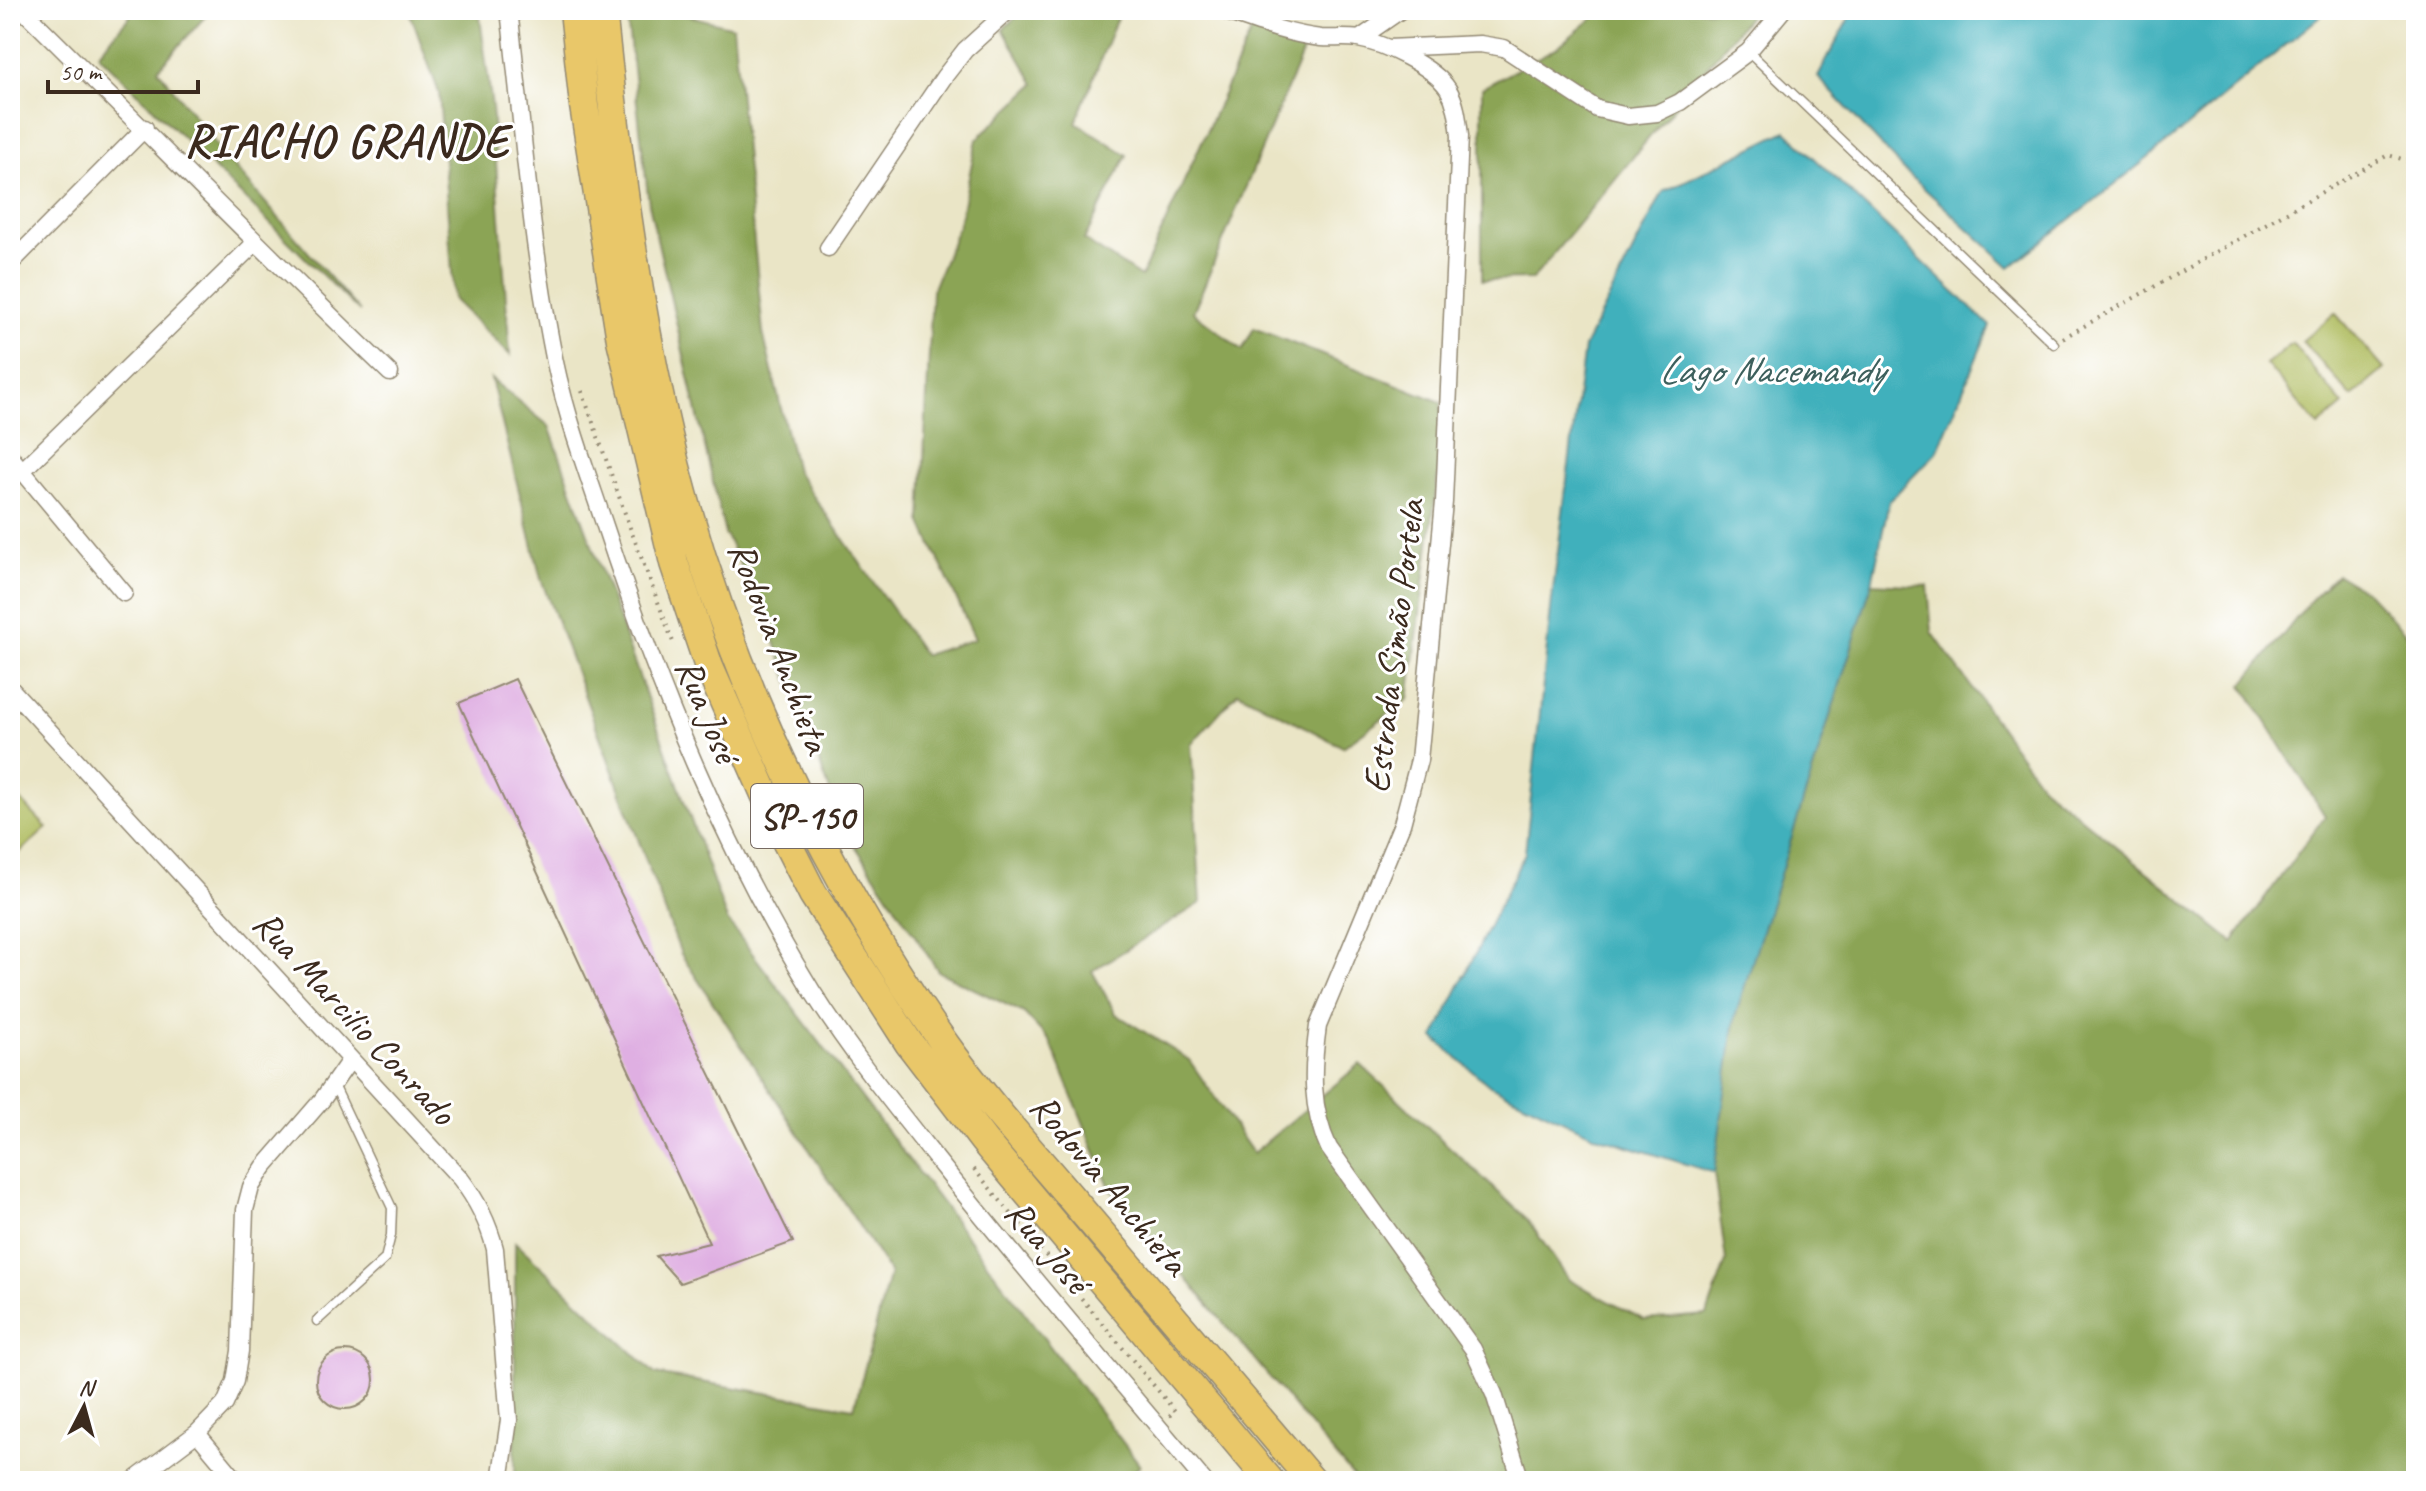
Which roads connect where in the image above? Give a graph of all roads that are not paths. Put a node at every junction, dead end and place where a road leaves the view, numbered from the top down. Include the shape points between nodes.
1 (23, 10) edge
2 (509, 10) edge
3 (563, 10) edge
4 (574, 10) edge
5 (602, 10) edge
6 (1009, 10) edge
7 (1221, 10) edge
8 (1401, 10) edge
9 (1783, 10) edge
10 (1359, 39) junction
11 (1388, 48) junction
12 (1748, 52) junction
13 (584, 106) junction
14 (145, 128) junction
15 (255, 243) junction
16 (828, 248) dead end
17 (10, 264) edge
18 (2054, 344) road end
19 (390, 373) dead end
20 (10, 456) edge
21 (23, 470) junction
22 (124, 593) dead end
23 (10, 688) edge
24 (350, 1060) junction
25 (333, 1084) junction
26 (317, 1321) dead end
27 (197, 1433) junction
28 (506, 1455) junction
29 (1187, 1473) edge
30 (133, 1481) edge
31 (237, 1481) edge
32 (492, 1481) edge
33 (500, 1481) edge
34 (1204, 1481) edge
35 (1270, 1481) edge
36 (1312, 1481) edge
37 (1521, 1481) edge

1 - 14 street
2 - 29 street, Rua José via 557,373 634,615 740,863 813,992 877,1084
3 - 13 highway
4 - 13 highway, Rodovia Anchieta / SP-150
5 - 36 highway, Rodovia Anchieta / SP-150 via 630,242 662,411 701,554 737,657 813,829 946,1045
6 - 16 street via 944,77
7 - 10 street, Estrada Simão Portela via 1320,38
8 - 10 street
9 - 12 street
10 - 11 street, Estrada Simão Portela
11 - 12 street via 1504,48 1597,109 1628,116 1657,113 1680,102
11 - 37 street, Estrada Simão Portela via 1429,70 1447,88 1457,110 1444,502 1419,760 1402,824 1318,1026 1315,1108 1329,1148 1473,1349 1494,1394
12 - 18 lane
13 - 35 highway, Rodovia Anchieta / SP-150 via 621,340 674,563 709,667 783,835 813,894 909,1043 984,1141
14 - 15 street
14 - 17 street
15 - 19 street
15 - 21 street
20 - 21 street
21 - 22 street
23 - 24 street, Rua Marcilio Conrado
24 - 25 street
24 - 28 street, Rua Marcilio Conrado via 460,1178 490,1226 509,1420
25 - 26 lane via 392,1208 391,1235 385,1259
25 - 27 street via 251,1187 245,1210 235,1381 225,1404
27 - 30 street
27 - 31 street
28 - 32 street
28 - 33 street, Rua Marcilio Conrado
29 - 34 street, Rua José

